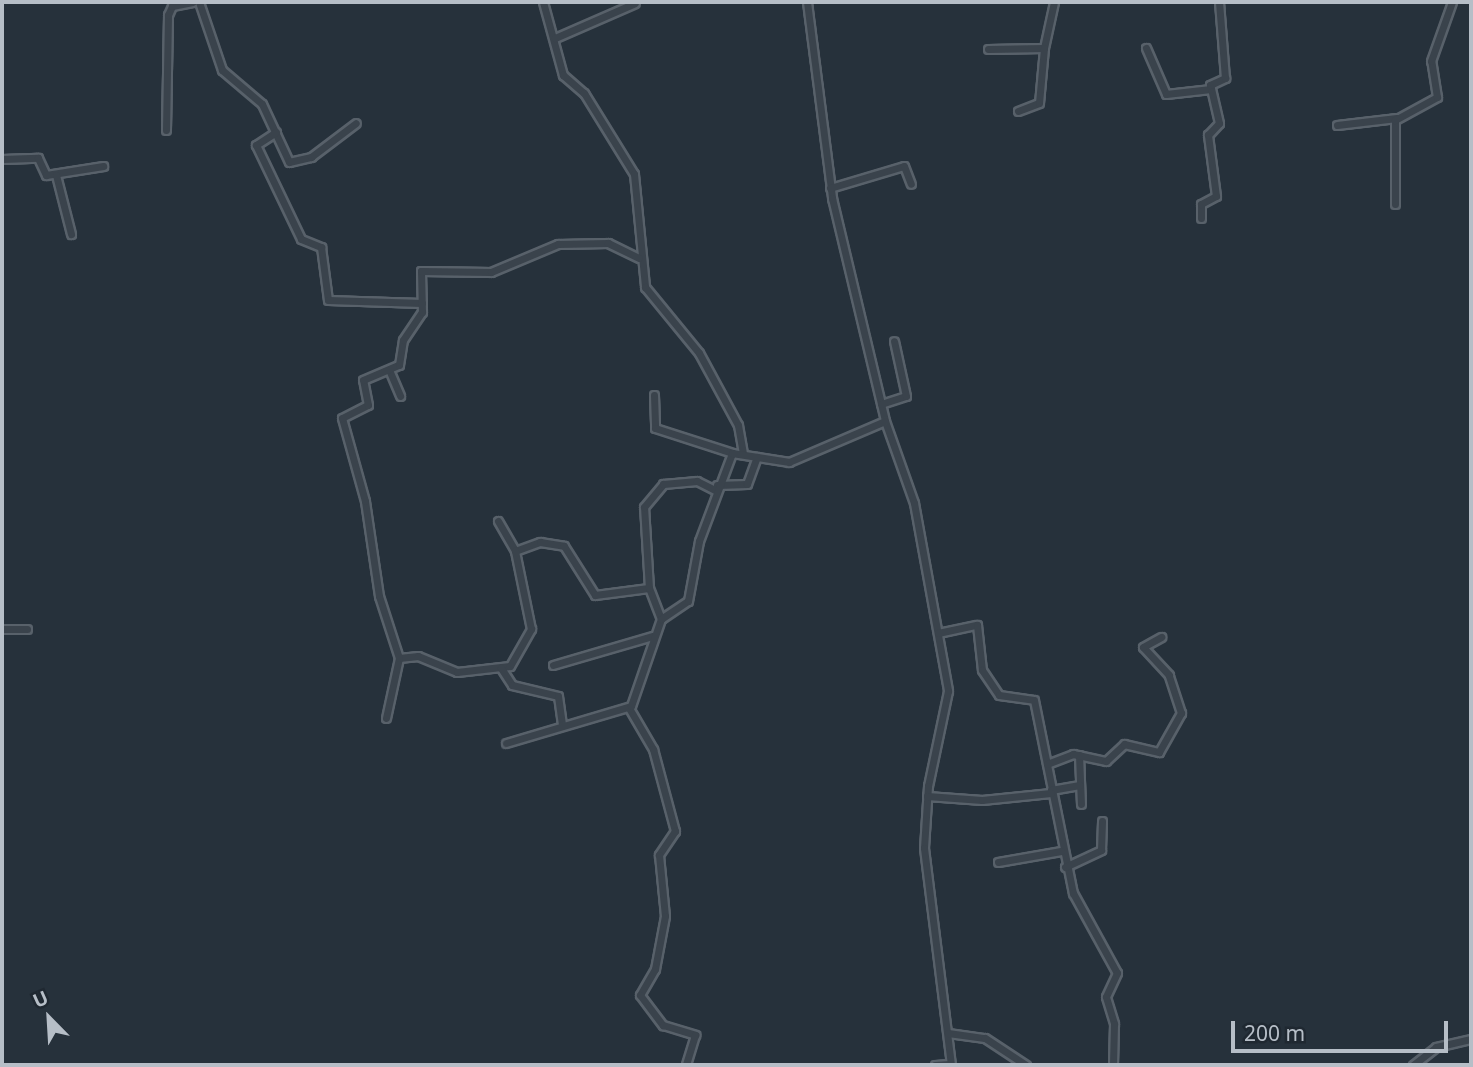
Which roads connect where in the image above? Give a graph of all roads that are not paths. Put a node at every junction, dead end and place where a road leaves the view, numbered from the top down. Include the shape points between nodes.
1 (193, 2) edge
2 (199, 2) edge
3 (543, 2) edge
4 (807, 2) edge
5 (1054, 2) edge
6 (1219, 2) edge
7 (1452, 2) edge
8 (635, 3) edge
9 (555, 38) junction
10 (1044, 48) junction
11 (1146, 48) dead end
12 (988, 49) dead end
13 (1210, 89) junction
14 (1018, 111) dead end
15 (1397, 118) junction
16 (356, 123) dead end
17 (1337, 125) dead end
18 (166, 130) dead end
19 (276, 132) junction
20 (2, 159) edge
21 (103, 166) dead end
22 (56, 175) junction
23 (911, 184) dead end
24 (830, 188) junction
25 (1395, 204) dead end
26 (1201, 218) dead end
27 (71, 234) dead end
28 (639, 258) junction
29 (422, 303) junction
30 (894, 341) dead end
31 (390, 372) junction
32 (654, 395) dead end
33 (400, 396) dead end
34 (881, 404) junction
35 (885, 421) junction
36 (733, 453) junction
37 (743, 454) junction
38 (757, 457) junction
39 (717, 488) junction
40 (498, 521) dead end
41 (515, 551) junction
42 (649, 587) junction
43 (661, 619) junction
44 (2, 629) edge
45 (27, 629) dead end
46 (657, 633) junction
47 (938, 633) junction
48 (1161, 637) dead end
49 (399, 658) junction
50 (553, 665) dead end
51 (501, 668) junction
52 (629, 708) junction
53 (386, 718) dead end
54 (562, 724) junction
55 (506, 743) dead end
56 (1079, 755) junction
57 (1047, 764) junction
58 (1080, 785) junction
59 (1051, 792) junction
60 (927, 796) junction
61 (1081, 804) dead end
62 (1102, 821) dead end
63 (1060, 851) junction
64 (998, 862) dead end
65 (1065, 867) junction
66 (948, 1032) junction
67 (1471, 1039) edge
68 (951, 1064) edge
69 (686, 1065) edge
70 (935, 1065) edge
71 (1026, 1065) edge
72 (1113, 1065) edge
73 (1413, 1065) edge

1 - 18 street via 172,6 168,15
2 - 19 street via 222,70 259,100
3 - 9 street
4 - 24 street
5 - 10 street
6 - 13 street via 1225,78
7 - 15 street via 1431,61 1437,97
8 - 9 street
9 - 28 street via 565,78 584,93 632,169
10 - 12 street
10 - 14 street via 1039,103
11 - 13 street via 1166,94
13 - 26 street via 1219,119 1208,135 1216,196 1201,204
15 - 17 street
15 - 25 street
16 - 19 street via 311,157 290,162
19 - 29 street via 256,145 301,239 321,247 328,299
20 - 22 street via 38,158 42,173
21 - 22 street
22 - 27 street
23 - 24 street via 901,167
24 - 34 street
28 - 29 street via 608,243 558,244 491,272 422,270
28 - 37 street via 648,294 695,348 725,398
29 - 31 street via 403,340 399,365
30 - 34 street via 906,396
31 - 33 street
31 - 49 street via 365,378 368,405 342,418 365,501 379,596
32 - 36 street via 655,428
34 - 35 street
35 - 38 street via 789,462
35 - 47 street via 914,503
36 - 37 street
36 - 39 street
37 - 38 street
38 - 39 street via 747,484
39 - 42 street via 697,481 653,490 642,518 651,549
39 - 43 street via 688,601
40 - 41 street
41 - 42 street via 540,542 564,546 595,595
41 - 51 street via 531,629 513,663
42 - 43 street
43 - 46 street
44 - 45 street
46 - 50 street via 628,648
46 - 52 street via 644,654
47 - 57 street via 977,625 982,670 999,695 1034,700
47 - 60 street via 949,704
48 - 56 street via 1143,647 1174,686 1178,727 1156,754 1124,744 1106,761
49 - 51 street via 418,656 453,671
49 - 53 street
51 - 54 street via 512,685 558,696
52 - 54 street
52 - 69 street via 653,749 675,831 659,855 666,916 655,969 640,995 663,1025 695,1035
54 - 55 street
56 - 57 street
56 - 58 street
57 - 59 street
58 - 59 street
58 - 61 street
59 - 60 street via 982,800
59 - 63 street
60 - 66 street via 926,872
62 - 65 street via 1101,850
63 - 64 street
63 - 65 street
65 - 72 street via 1087,928 1100,936 1117,973 1106,997 1114,1024
66 - 68 street
66 - 71 street via 985,1038
67 - 73 street via 1436,1047
68 - 70 street

